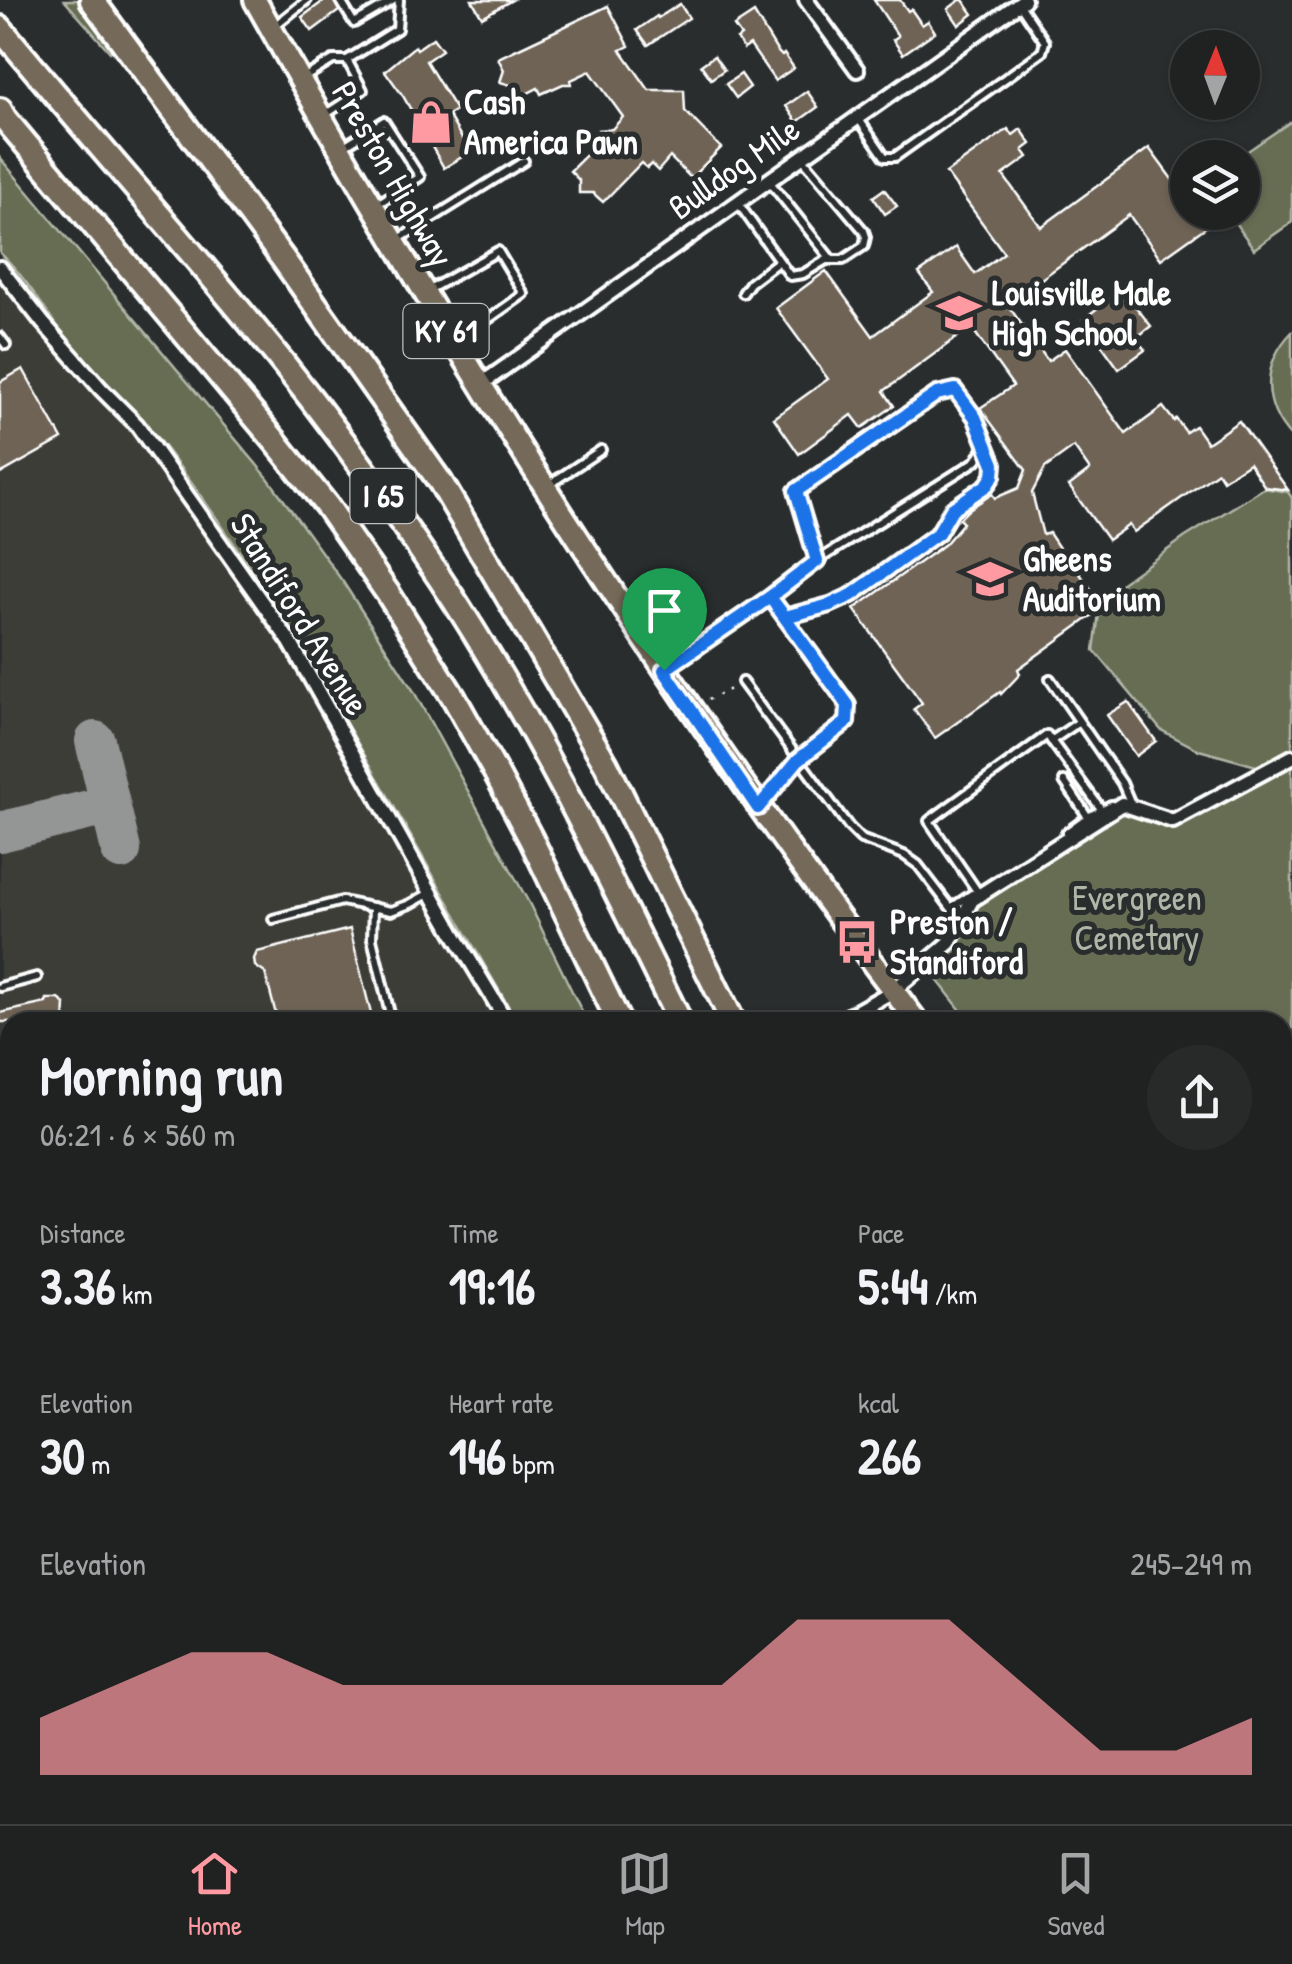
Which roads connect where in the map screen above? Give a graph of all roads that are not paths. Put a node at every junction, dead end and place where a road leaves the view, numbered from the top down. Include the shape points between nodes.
1 (92, 0) edge
2 (255, 0) edge
3 (307, 0) edge
4 (340, 0) edge
5 (396, 0) edge
6 (806, 0) edge
7 (1021, 2) edge
8 (0, 28) edge
9 (271, 28) junction
10 (347, 60) junction
11 (856, 70) dead end
12 (301, 80) junction
13 (2, 115) edge
14 (322, 117) junction
15 (857, 117) junction
16 (340, 148) junction
17 (801, 157) junction
18 (524, 161) dead end
19 (768, 180) junction
20 (737, 202) junction
21 (373, 207) junction
22 (394, 242) junction
23 (831, 259) junction
24 (779, 261) junction
25 (0, 268) edge
26 (423, 294) junction
27 (743, 294) dead end
28 (0, 336) edge
29 (454, 343) junction
30 (6, 345) dead end
31 (480, 384) junction
32 (986, 444) junction
33 (601, 450) dead end
34 (546, 487) junction
35 (817, 561) junction
36 (770, 597) junction
37 (785, 617) junction
38 (664, 670) junction
39 (1050, 679) dead end
40 (742, 682) road end
41 (1079, 722) junction
42 (1052, 742) junction
43 (1292, 757) edge
44 (798, 760) junction
45 (1064, 781) dead end
46 (1126, 804) junction
47 (1101, 810) junction
48 (1088, 817) junction
49 (977, 891) junction
50 (431, 892) junction
51 (373, 907) junction
52 (951, 908) junction
53 (273, 918) dead end
54 (949, 943) junction
55 (37, 978) dead end
56 (0, 987) edge
57 (893, 991) junction
58 (390, 1012) edge
59 (501, 1012) edge
60 (613, 1012) edge
61 (675, 1012) edge
62 (728, 1012) edge
63 (856, 1012) edge
64 (909, 1012) edge

1 - 62 highway via 441,483 606,764
2 - 9 main road, Preston Highway / KY 61
3 - 9 lane
4 - 5 lane via 354,22
5 - 10 lane via 396,29
6 - 11 street
7 - 15 street, Bulldog Mile
7 - 15 lane via 1045,42 1042,52 896,157 886,157
8 - 61 highway, I 65 via 281,360 440,578 558,774
9 - 12 main road, Preston Highway / KY 61
10 - 12 lane via 333,60
10 - 14 lane via 363,90
12 - 14 main road, Preston Highway / KY 61
13 - 60 highway, I 65 via 328,506 390,596 496,772
14 - 16 main road, Preston Highway / KY 61
15 - 17 street, Bulldog Mile
16 - 21 main road, Preston Highway / KY 61
16 - 21 lane via 384,121 420,178
17 - 19 street, Bulldog Mile
17 - 23 lane via 866,237 843,260
18 - 22 lane
19 - 20 street, Bulldog Mile
19 - 23 lane
20 - 24 lane
20 - 31 street, Bulldog Mile
21 - 22 main road, Preston Highway / KY 61
22 - 26 main road, Preston Highway / KY 61
23 - 24 lane via 795,276
24 - 27 lane
25 - 50 street, Standiford Avenue via 137,425 290,642
26 - 29 main road, Preston Highway / KY 61
26 - 29 lane via 498,251 524,294
28 - 30 lane
29 - 31 main road, Preston Highway / KY 61
31 - 34 main road, Preston Highway / KY 61
32 - 35 lane via 976,461
32 - 35 lane via 955,390 937,394 796,491
32 - 37 lane via 993,476 952,509 938,533 852,595
33 - 34 lane
34 - 38 main road, Preston Highway / KY 61
35 - 36 lane
36 - 37 lane
36 - 38 lane
37 - 44 lane via 848,705 847,722
38 - 57 main road, Preston Highway / KY 61
39 - 41 lane
40 - 44 lane
41 - 42 lane
41 - 46 lane via 1122,784
42 - 47 lane
42 - 49 lane via 1047,735 929,821
43 - 46 street via 1174,821
44 - 52 lane via 861,839 918,865
45 - 48 lane
46 - 47 lane
46 - 54 street via 972,900
47 - 48 lane
48 - 49 lane
49 - 52 lane
50 - 51 lane via 391,911
50 - 59 street, Standiford Avenue
51 - 53 lane via 342,901
51 - 58 lane via 372,939
52 - 54 lane via 956,918
54 - 57 street
55 - 56 lane
57 - 63 street
57 - 64 main road, Preston Highway / KY 61

